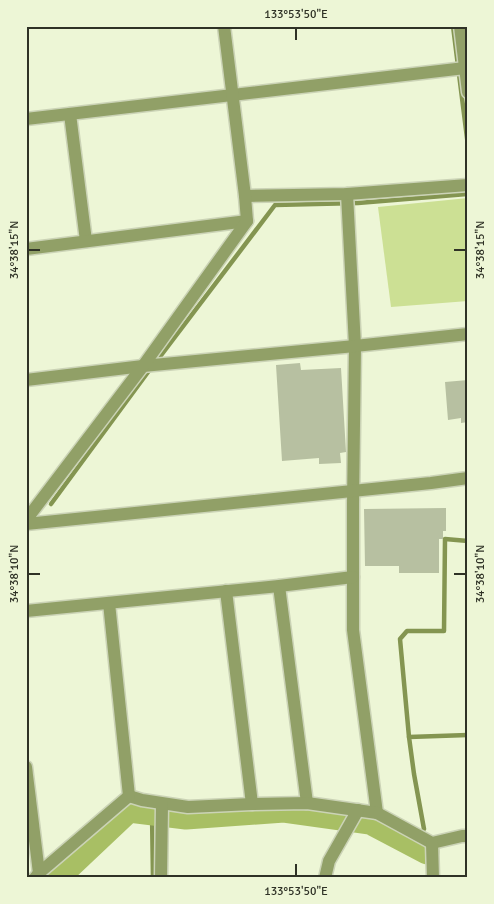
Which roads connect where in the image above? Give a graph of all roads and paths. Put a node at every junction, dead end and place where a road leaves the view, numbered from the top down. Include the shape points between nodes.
1 (224, 26) edge
2 (460, 26) edge
3 (460, 68) junction
4 (468, 92) edge
5 (232, 95) junction
6 (70, 114) junction
7 (26, 120) edge
8 (468, 185) edge
9 (245, 196) junction
10 (347, 200) junction
11 (247, 221) junction
12 (86, 241) junction
13 (26, 249) edge
14 (468, 334) edge
15 (355, 346) junction
16 (151, 365) junction
17 (26, 380) edge
18 (468, 478) edge
19 (353, 491) junction
20 (26, 520) edge
21 (26, 524) edge
22 (353, 577) junction
23 (279, 586) junction
24 (226, 592) junction
25 (109, 603) junction
26 (26, 611) edge
27 (26, 768) edge
28 (129, 796) junction
29 (306, 803) junction
30 (252, 804) junction
31 (162, 810) junction
32 (377, 813) junction
33 (354, 817) junction
34 (468, 836) edge
35 (432, 843) junction
36 (37, 875) edge
37 (161, 878) edge
38 (325, 878) edge
39 (433, 878) edge

1 - 5 street
2 - 3 street
3 - 4 street
3 - 5 street
5 - 6 street
5 - 9 street
6 - 7 street
6 - 12 street
8 - 10 street
9 - 10 street
9 - 11 street
10 - 15 street
11 - 12 street
11 - 16 street
12 - 13 street
14 - 15 street
15 - 16 street
15 - 19 street
16 - 17 street
16 - 20 street
18 - 19 street
19 - 21 street
19 - 22 street
22 - 23 street
22 - 32 street via 353,630
23 - 24 street
23 - 29 street
24 - 25 street
24 - 30 street
25 - 26 street
25 - 28 street
27 - 36 street
28 - 31 street
28 - 36 street
29 - 30 street
29 - 33 street
30 - 31 street
31 - 37 street
32 - 33 street
32 - 35 street
33 - 38 street via 328,861
34 - 35 street
35 - 39 street

